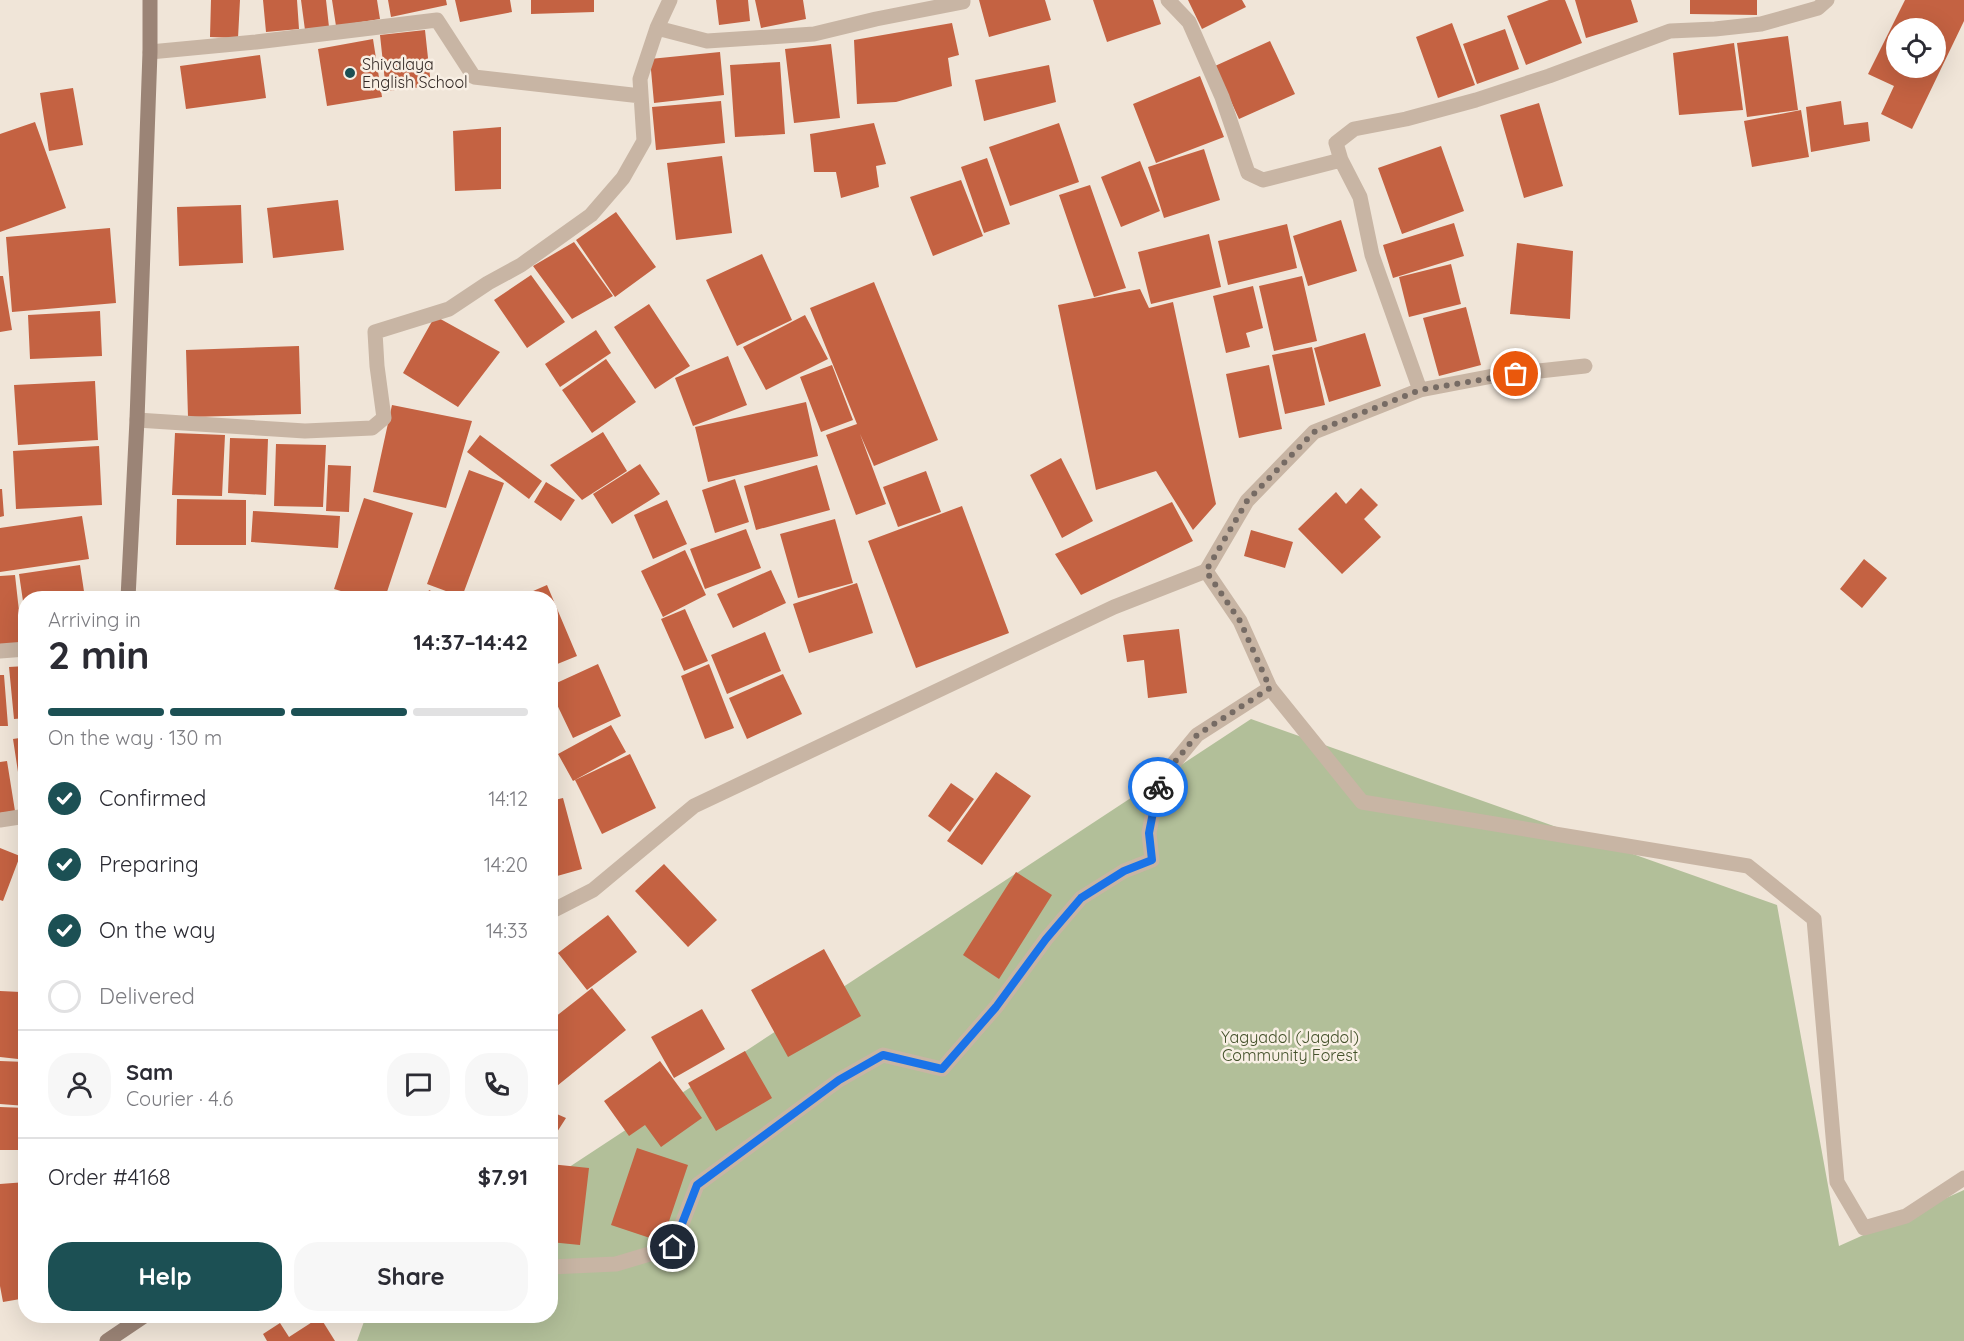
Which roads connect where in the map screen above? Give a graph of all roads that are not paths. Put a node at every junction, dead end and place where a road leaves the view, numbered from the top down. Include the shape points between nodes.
1 (150, 0) edge
2 (670, 0) edge
3 (963, 0) edge
4 (1168, 0) edge
5 (1827, 0) edge
6 (657, 28) junction
7 (150, 52) junction
8 (641, 96) junction
9 (1341, 160) junction
10 (1585, 366) dead end
11 (1420, 390) junction
12 (137, 420) junction
13 (1206, 571) junction
14 (128, 591) edge
15 (18, 649) edge
16 (0, 651) edge
17 (1270, 688) junction
18 (18, 817) edge
19 (0, 820) edge
20 (558, 908) edge
21 (1964, 1178) edge
22 (558, 1267) edge
23 (134, 1323) edge
24 (107, 1341) edge

1 - 7 main road
2 - 6 street
3 - 6 street via 814,34 707,41
4 - 9 street via 1189,22 1222,98 1248,173 1263,180
5 - 9 street via 1818,8 1761,24 1670,31 1476,100 1354,129 1336,143
6 - 8 street via 640,79
7 - 8 street via 437,20 474,77
7 - 12 main road
8 - 12 street via 644,141 623,178 591,215 521,265 448,309 375,332 384,418 372,428 305,431
9 - 11 street via 1360,197 1372,255
10 - 11 street via 1494,376
11 - 13 street via 1314,432 1247,501
12 - 14 main road
13 - 17 street via 1240,621
13 - 20 street via 1114,607 693,806 593,890
15 - 16 street
17 - 21 street via 1362,802 1748,866 1814,919 1837,1182 1864,1228 1906,1216
17 - 22 street via 1197,735 1159,781 1149,833 1152,860 1124,871 1081,898 942,1069 883,1055 839,1080 697,1185 673,1247 616,1264
18 - 19 street
23 - 24 main road

